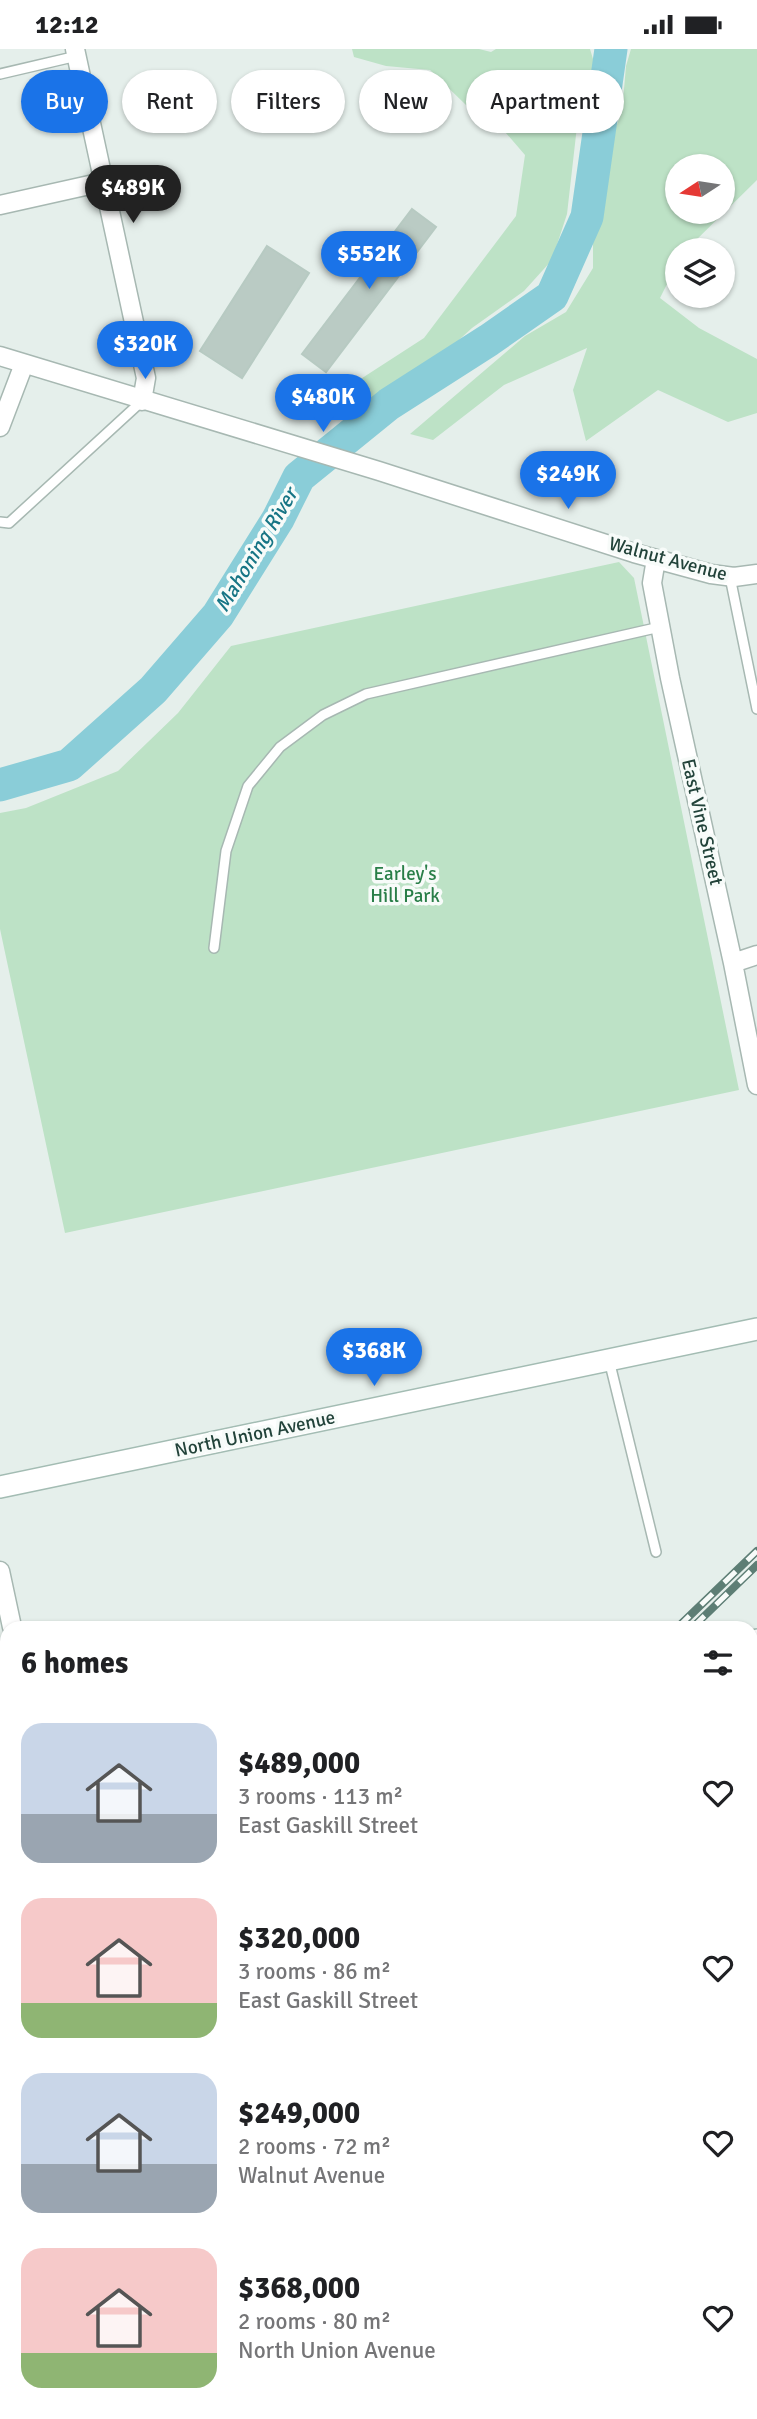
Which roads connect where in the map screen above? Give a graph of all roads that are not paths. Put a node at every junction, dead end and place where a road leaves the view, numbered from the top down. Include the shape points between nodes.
1 (76, 53) edge
2 (0, 74) edge
3 (103, 183) junction
4 (0, 205) edge
5 (0, 356) edge
6 (24, 364) junction
7 (142, 401) junction
8 (0, 427) edge
9 (0, 521) edge
10 (656, 559) junction
11 (757, 574) edge
12 (730, 576) junction
13 (660, 627) junction
14 (757, 709) edge
15 (214, 948) dead end
16 (757, 955) edge
17 (733, 963) junction
18 (757, 1085) edge
19 (757, 1329) edge
20 (609, 1360) junction
21 (0, 1487) edge
22 (656, 1552) dead end
23 (0, 1571) edge
24 (11, 1621) edge

1 - 2 lane
1 - 3 street
3 - 4 street
3 - 7 street via 146,378
5 - 6 street, Walnut Avenue
6 - 7 street, Walnut Avenue
6 - 8 street
7 - 9 lane via 9,523
7 - 10 street, Walnut Avenue
10 - 12 street, Walnut Avenue
10 - 13 street, East Vine Street via 652,583
11 - 12 street, Walnut Avenue
12 - 14 lane
13 - 15 lane via 366,694 323,715 280,747 248,786 226,851
13 - 17 street, East Vine Street
16 - 17 street
17 - 18 street, East Vine Street
19 - 20 main road, North Union Avenue
20 - 21 main road, North Union Avenue
20 - 22 lane
23 - 24 street

